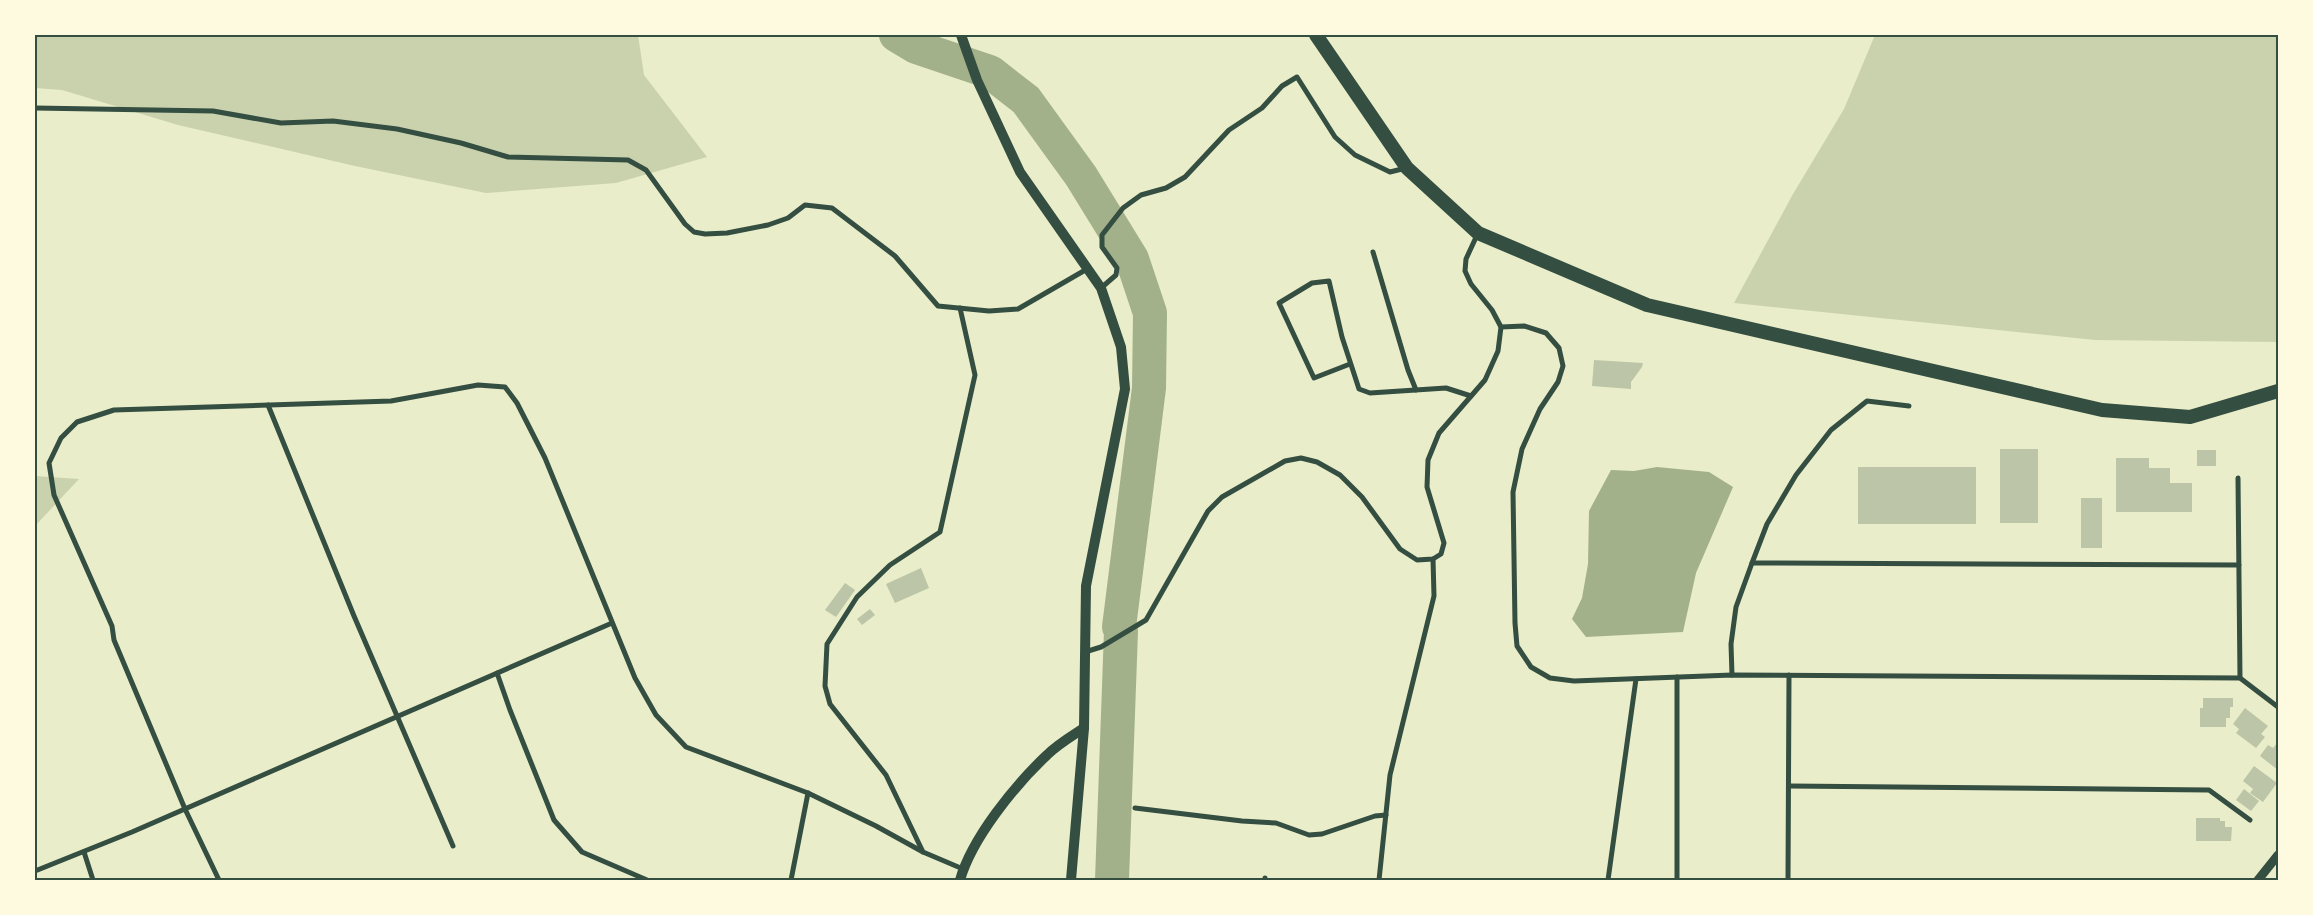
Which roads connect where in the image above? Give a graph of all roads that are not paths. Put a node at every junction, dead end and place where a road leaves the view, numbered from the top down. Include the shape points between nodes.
1 (961, 35) edge
2 (1316, 35) edge
3 (35, 108) edge
4 (1406, 168) junction
5 (1478, 233) junction
6 (1373, 252) dead end
7 (1087, 269) junction
8 (1101, 288) junction
9 (960, 308) junction
10 (1501, 327) junction
11 (1350, 364) junction
12 (1416, 390) junction
13 (2278, 391) edge
14 (1471, 396) junction
15 (268, 405) junction
16 (1908, 406) dead end
17 (2238, 478) dead end
18 (1433, 559) junction
19 (1752, 563) junction
20 (2239, 565) junction
21 (612, 623) junction
22 (1085, 652) junction
23 (497, 673) junction
24 (1732, 676) junction
25 (1789, 676) junction
26 (1677, 677) junction
27 (2240, 678) junction
28 (1636, 679) junction
29 (2278, 707) edge
30 (398, 717) junction
31 (1084, 728) junction
32 (1789, 786) junction
33 (808, 793) junction
34 (1135, 808) dead end
35 (185, 809) junction
36 (1386, 815) junction
37 (2250, 820) dead end
38 (453, 846) dead end
39 (84, 852) junction
40 (924, 852) junction
41 (2278, 855) edge
42 (963, 869) junction
43 (35, 871) edge
44 (93, 880) edge
45 (220, 880) edge
46 (647, 880) edge
47 (791, 880) edge
48 (960, 880) edge
49 (1070, 880) edge
50 (1379, 880) edge
51 (1608, 880) edge
52 (1678, 880) edge
53 (1788, 880) edge
54 (2258, 880) edge

1 - 7 main road via 977,80 1020,172
2 - 4 highway
3 - 9 street via 213,111 281,123 333,121 397,129 508,157 628,160 646,170 657,189 694,232 727,233 768,225 788,218 805,205 832,208 895,256 938,306
4 - 5 highway
4 - 8 street via 1390,172 1355,155 1335,137 1297,77 1282,86 1262,108 1229,130 1185,177 1166,188 1141,195 1123,208 1102,236 1102,247 1117,268 1116,275
5 - 10 street via 1466,259 1465,271
5 - 13 highway via 1647,304 2102,410 2190,417
6 - 12 street
7 - 8 main road
7 - 9 street via 1018,309
8 - 22 main road via 1121,347 1125,389 1086,586
9 - 40 street via 975,375 940,532 890,565 857,597 827,644 825,686 830,704 886,775
10 - 14 street via 1492,366
10 - 28 street via 1524,326 1546,333 1559,348 1563,366 1558,382 1540,409 1522,448 1513,492 1517,646 1531,667 1550,678 1574,681
11 - 11 street via 1314,378 1279,303 1312,284 1329,281
11 - 12 street via 1359,389 1370,393
12 - 14 street via 1446,388
14 - 18 street via 1439,433 1428,460 1427,488 1444,543 1441,554
15 - 21 street via 391,401 478,385 504,387 517,403 545,458
15 - 30 street
15 - 35 street via 114,410 77,422 61,438 49,463 54,495 112,626 114,640
16 - 19 street via 1867,400 1831,430 1796,475 1767,524
17 - 20 street
18 - 22 street via 1417,560 1400,549 1362,497 1340,475 1317,462 1301,458 1286,461 1222,497 1208,511 1146,620 1101,647
18 - 36 street via 1434,596 1390,775
19 - 20 street
19 - 24 street via 1736,607 1731,644
20 - 27 street
21 - 23 street
21 - 33 street via 635,678 656,715 686,747
22 - 31 main road
23 - 30 street
23 - 46 street via 554,820 582,852
24 - 25 street
24 - 26 street
25 - 27 street
25 - 32 street
26 - 28 street
26 - 52 street
27 - 29 street
28 - 51 street
30 - 35 street
30 - 38 street
31 - 42 main road via 1047,754 995,814
31 - 49 main road
32 - 37 street via 2209,790
32 - 53 street
33 - 40 street
33 - 47 street
34 - 36 street via 1276,823 1309,834 1322,834
35 - 39 street
35 - 45 street
36 - 50 street
39 - 43 street
39 - 44 street
40 - 42 street
41 - 54 street
42 - 48 main road

